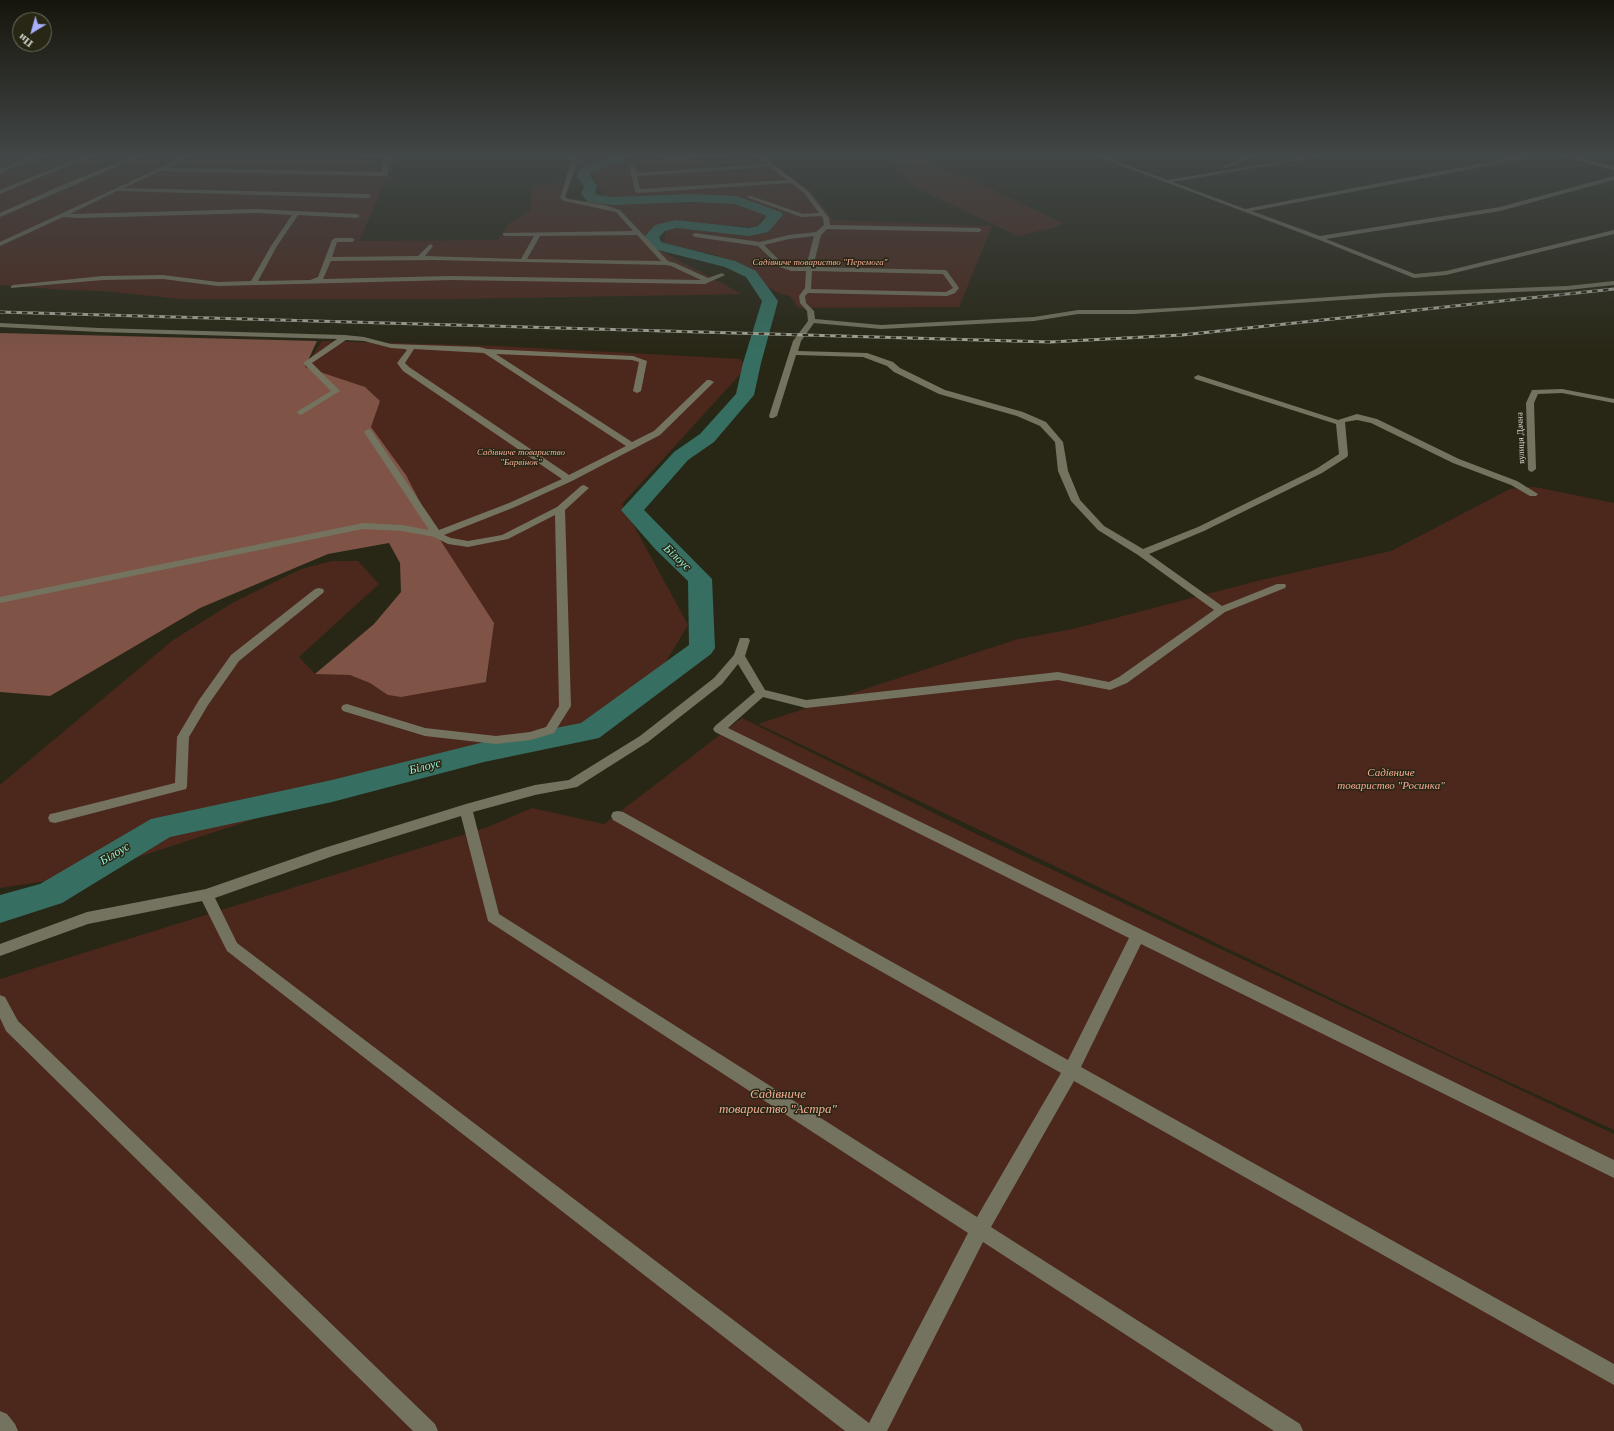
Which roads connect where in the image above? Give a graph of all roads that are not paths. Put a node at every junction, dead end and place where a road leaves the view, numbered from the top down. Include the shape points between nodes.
1 (48, 222) edge
2 (290, 222) edge
3 (628, 222) edge
4 (826, 222) edge
5 (1276, 222) edge
6 (1420, 222) edge
7 (826, 227) junction
8 (979, 230) dead end
9 (1614, 232) edge
10 (638, 233) junction
11 (505, 234) dead end
12 (538, 234) junction
13 (818, 234) junction
14 (695, 235) dead end
15 (1319, 238) junction
16 (352, 240) dead end
17 (0, 244) edge
18 (760, 244) junction
19 (430, 246) dead end
20 (420, 258) junction
21 (328, 259) junction
22 (523, 261) junction
23 (666, 263) junction
24 (809, 270) junction
25 (722, 275) dead end
26 (708, 281) junction
27 (309, 282) junction
28 (253, 284) junction
29 (1614, 284) edge
30 (13, 287) dead end
31 (806, 291) junction
32 (812, 320) junction
33 (0, 325) edge
34 (345, 337) junction
35 (406, 346) junction
36 (485, 351) junction
37 (793, 353) junction
38 (1198, 377) dead end
39 (710, 382) dead end
40 (637, 390) dead end
41 (1614, 401) edge
42 (301, 414) dead end
43 (773, 416) dead end
44 (1340, 423) junction
45 (368, 432) dead end
46 (632, 446) junction
47 (1532, 469) dead end
48 (569, 480) junction
49 (584, 488) dead end
50 (1533, 494) dead end
51 (560, 509) junction
52 (437, 536) junction
53 (1142, 553) junction
54 (1281, 586) dead end
55 (318, 591) dead end
56 (0, 600) edge
57 (1221, 610) junction
58 (744, 640) dead end
59 (739, 656) junction
60 (761, 693) junction
61 (347, 708) dead end
62 (466, 809) junction
63 (618, 816) dead end
64 (54, 818) dead end
65 (206, 895) junction
66 (1138, 935) junction
67 (0, 950) edge
68 (0, 1002) edge
69 (1071, 1071) junction
70 (1614, 1169) edge
71 (980, 1229) junction
72 (1614, 1375) edge
73 (0, 1421) edge
74 (8, 1431) edge
75 (428, 1431) edge
76 (862, 1431) edge
77 (876, 1431) edge
78 (1293, 1431) edge

1 - 17 street
2 - 28 street
3 - 10 street
4 - 7 street
5 - 15 street
6 - 15 street
7 - 8 street
7 - 13 street
9 - 15 street via 1446,273 1414,276
10 - 12 street
10 - 23 street
11 - 12 street
12 - 22 street
13 - 18 street
13 - 24 street
14 - 18 street
16 - 21 street via 335,240
18 - 24 street via 782,266
19 - 20 street
20 - 21 street
20 - 22 street
21 - 27 street via 321,278
22 - 23 street
23 - 26 street
24 - 31 street
24 - 31 street via 945,272 956,288 947,294
25 - 26 street
26 - 27 street via 451,278
27 - 28 street
28 - 30 street via 218,284 163,277 103,278
29 - 32 street via 1386,295 1176,310 1078,312 1034,319 889,327 833,324
31 - 32 street via 802,296 803,303 810,311
32 - 37 street via 797,341
33 - 34 street
34 - 35 street via 390,346
34 - 42 street via 307,363 336,391
35 - 36 street
35 - 48 street via 411,350 401,363 406,369
36 - 40 street via 633,358 643,361
36 - 46 street
37 - 43 street
37 - 53 street via 864,355 890,364 942,392 1020,414 1043,424 1059,442 1063,471 1076,501 1101,528
38 - 44 street
39 - 46 street via 657,433
41 - 47 street, вулиця Дачна via 1562,391 1535,392 1530,403
44 - 50 street via 1342,420 1357,416 1374,421 1456,460 1514,483
44 - 53 street via 1344,455 1275,494
45 - 52 street
46 - 48 street
48 - 52 street via 445,530
49 - 51 street
51 - 52 street via 505,537 468,544 448,541
51 - 61 street via 565,706 550,730 531,736 496,740 425,732
52 - 56 street via 402,528 363,526
53 - 57 street
54 - 57 street
55 - 64 street via 235,658 203,703 183,737 181,786
57 - 60 street via 1123,680 1110,686 1058,676 806,704
58 - 59 street
59 - 60 street
59 - 62 street via 718,681 644,739 572,784 535,790
60 - 66 street via 719,729
62 - 65 street via 329,852
62 - 71 street via 493,917
63 - 69 street
65 - 67 street via 87,918
65 - 76 street via 232,947
66 - 69 street
66 - 70 street
68 - 75 street via 12,1026
69 - 71 street
69 - 72 street
71 - 77 street
71 - 78 street
73 - 74 street

